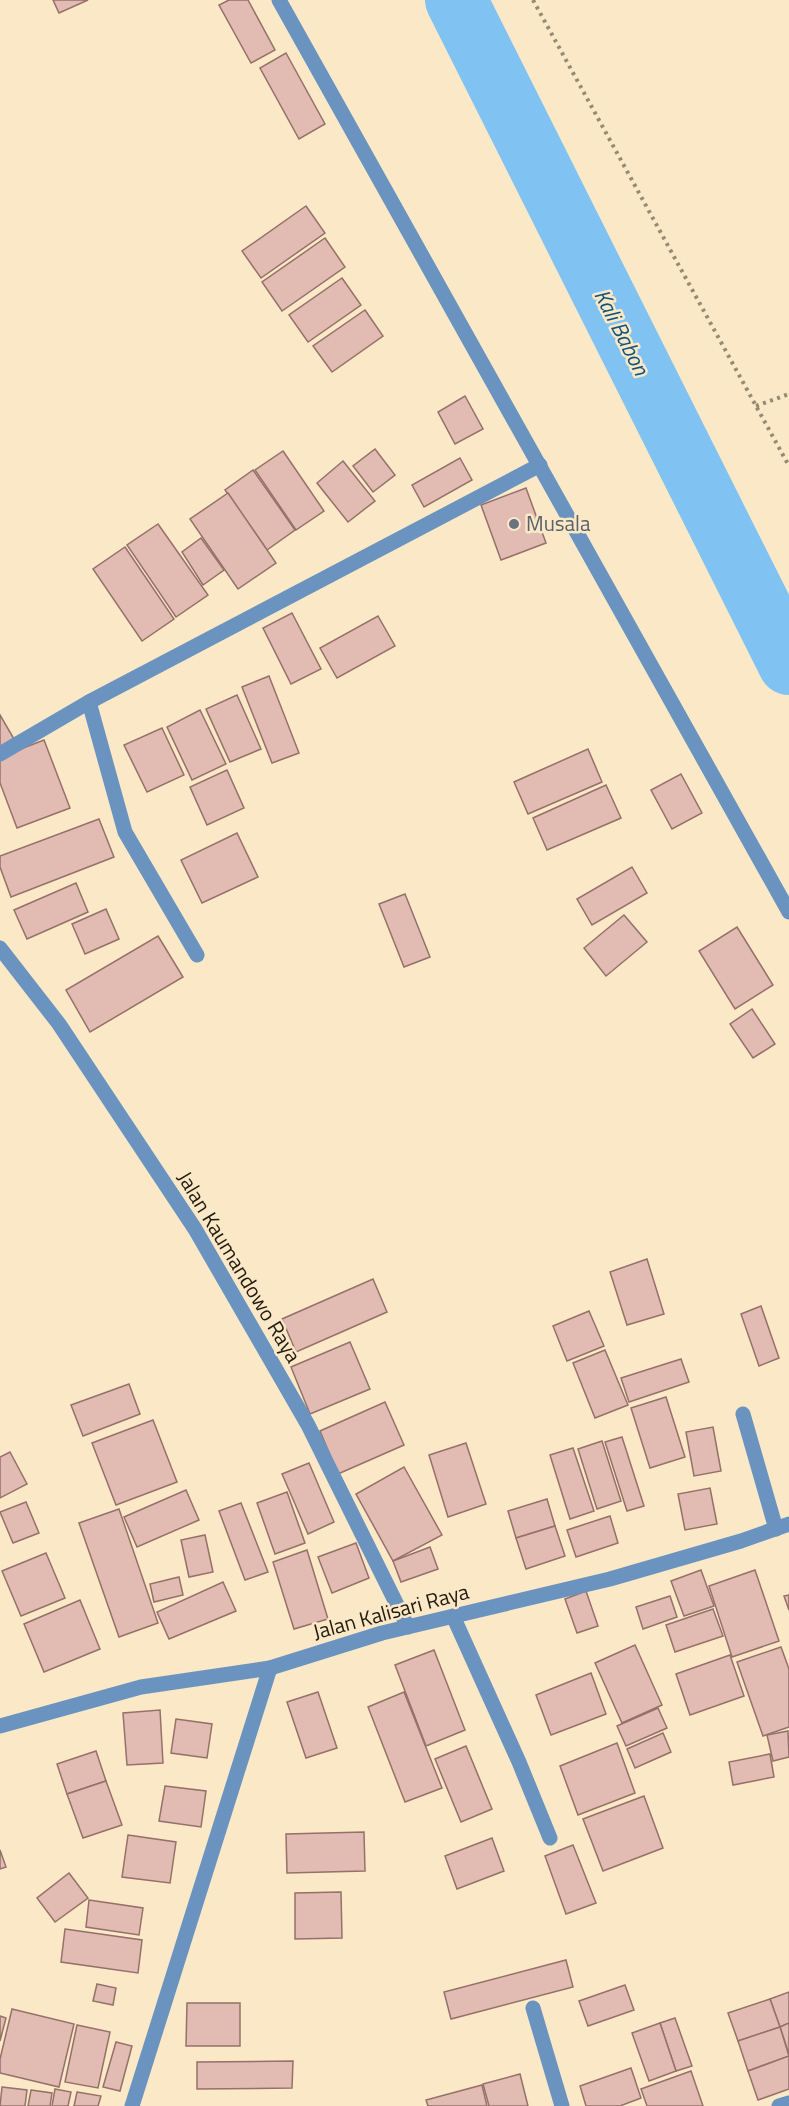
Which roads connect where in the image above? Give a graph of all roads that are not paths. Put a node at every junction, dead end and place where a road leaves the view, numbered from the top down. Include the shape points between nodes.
1 (279, 0) edge
2 (540, 465) junction
3 (89, 702) junction
4 (0, 754) edge
5 (789, 912) edge
6 (0, 948) edge
7 (197, 955) dead end
8 (743, 1414) dead end
9 (782, 1527) edge
10 (453, 1616) junction
11 (408, 1627) junction
12 (270, 1668) junction
13 (0, 1726) edge
14 (550, 1838) dead end
15 (533, 2008) dead end
16 (789, 2103) edge
17 (132, 2106) edge
18 (562, 2106) edge
19 (779, 2106) edge

1 - 2 street
2 - 3 street
2 - 5 street
3 - 4 street
3 - 7 street via 126,832
6 - 11 street, Jalan Kaumandowo Raya via 59,1024 195,1229 308,1425
8 - 9 street
9 - 10 street, Jalan Kalisari Raya via 610,1579
10 - 11 street, Jalan Kalisari Raya
10 - 14 street
11 - 12 street, Jalan Kalisari Raya
12 - 13 street, Jalan Kalisari Raya via 141,1687
12 - 17 street
15 - 18 street
16 - 19 street

